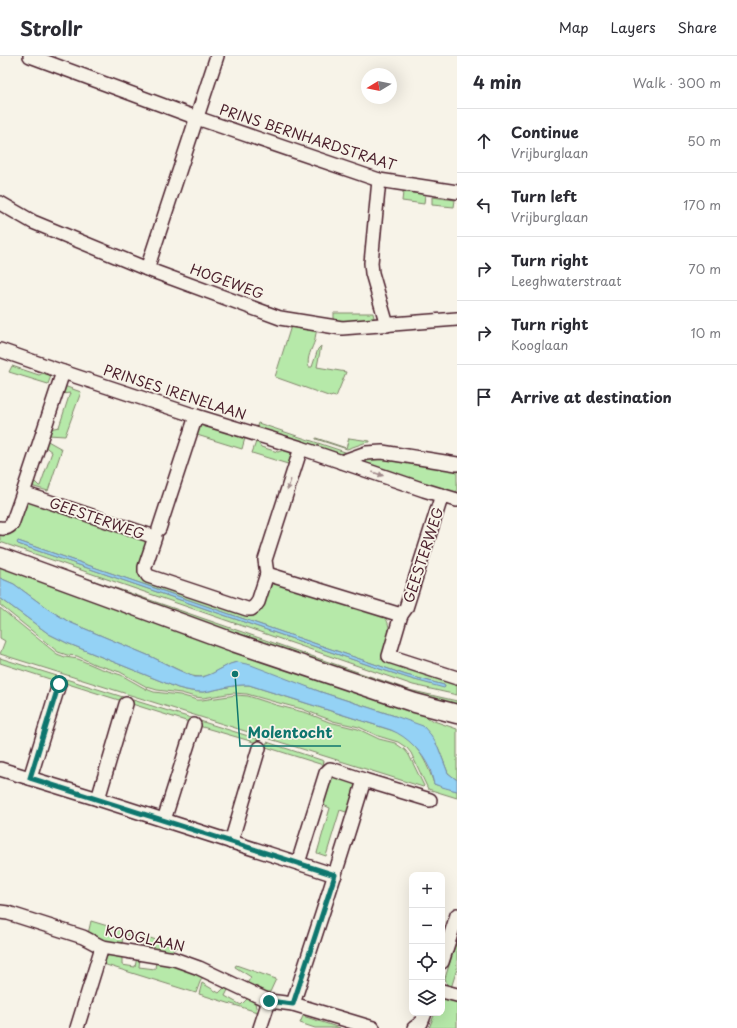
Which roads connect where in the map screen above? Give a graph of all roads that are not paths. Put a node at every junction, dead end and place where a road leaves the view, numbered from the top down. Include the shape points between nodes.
1 (30, 56) edge
2 (217, 56) edge
3 (196, 118) junction
4 (379, 180) junction
5 (457, 192) edge
6 (0, 203) edge
7 (147, 269) junction
8 (457, 320) edge
9 (387, 325) junction
10 (0, 350) edge
11 (63, 372) junction
12 (196, 416) junction
13 (301, 448) junction
14 (342, 462) junction
15 (457, 464) edge
16 (23, 493) junction
17 (442, 495) junction
18 (457, 500) edge
19 (0, 528) edge
20 (159, 529) dead end
21 (0, 557) edge
22 (268, 574) junction
23 (402, 615) junction
24 (457, 678) edge
25 (59, 684) dead end
26 (415, 703) junction
27 (126, 704) dead end
28 (457, 714) edge
29 (194, 725) dead end
30 (457, 725) edge
31 (260, 748) dead end
32 (0, 769) edge
33 (30, 778) junction
34 (364, 780) junction
35 (98, 798) junction
36 (430, 800) dead end
37 (164, 820) junction
38 (231, 842) junction
39 (298, 863) junction
40 (335, 875) junction
41 (0, 912) edge
42 (457, 915) edge
43 (102, 947) junction
44 (445, 953) edge
45 (445, 992) edge
46 (457, 995) edge
47 (269, 1001) junction
48 (293, 1004) junction
49 (424, 1016) edge
50 (77, 1028) edge
51 (260, 1028) edge
52 (373, 1028) edge
53 (414, 1028) edge

1 - 3 street, PRINS BERNHARDSTRAAT
2 - 3 street
3 - 4 street, PRINS BERNHARDSTRAAT
3 - 7 street
4 - 5 street, PRINS BERNHARDSTRAAT
4 - 9 street via 371,263
6 - 7 street, HOGEWEG via 33,222
7 - 9 street, HOGEWEG via 280,318 342,328
8 - 9 street, HOGEWEG
10 - 11 street, PRINSES IRENELAAN
11 - 12 street, PRINSES IRENELAAN
11 - 16 street
12 - 13 street, PRINSES IRENELAAN
12 - 20 street, GEESTERWEG
13 - 14 street, PRINSES IRENELAAN
13 -> 22 street via 265,560
14 - 15 street via 366,453 382,452
14 -> 17 street, PRINSES IRENELAAN
16 - 19 street via 12,524 4,529
16 - 22 street, GEESTERWEG via 154,537 145,567 148,576 247,609 251,609 258,602
17 - 18 street, PRINSES IRENELAAN
17 - 23 street, GEESTERWEG
21 - 26 main road via 233,642
22 - 23 street, GEESTERWEG
23 - 24 street, GEESTERWEG via 389,656
25 - 33 street
26 - 28 main road
26 - 30 main road via 436,718
27 - 35 street
29 - 37 street
31 - 38 street
32 - 33 street
33 - 35 street
34 - 36 street
34 - 39 street via 334,770 326,773
34 - 40 street
35 - 37 street
37 - 38 street
38 - 39 street
39 - 40 street
40 - 48 street
41 - 43 street, KOOGLAAN via 83,937
42 - 44 street
43 - 47 street, KOOGLAAN via 174,959
43 - 50 street
45 - 46 street
47 - 48 street, KOOGLAAN
47 - 51 street
48 - 52 street, KOOGLAAN
49 - 53 street via 421,1023

